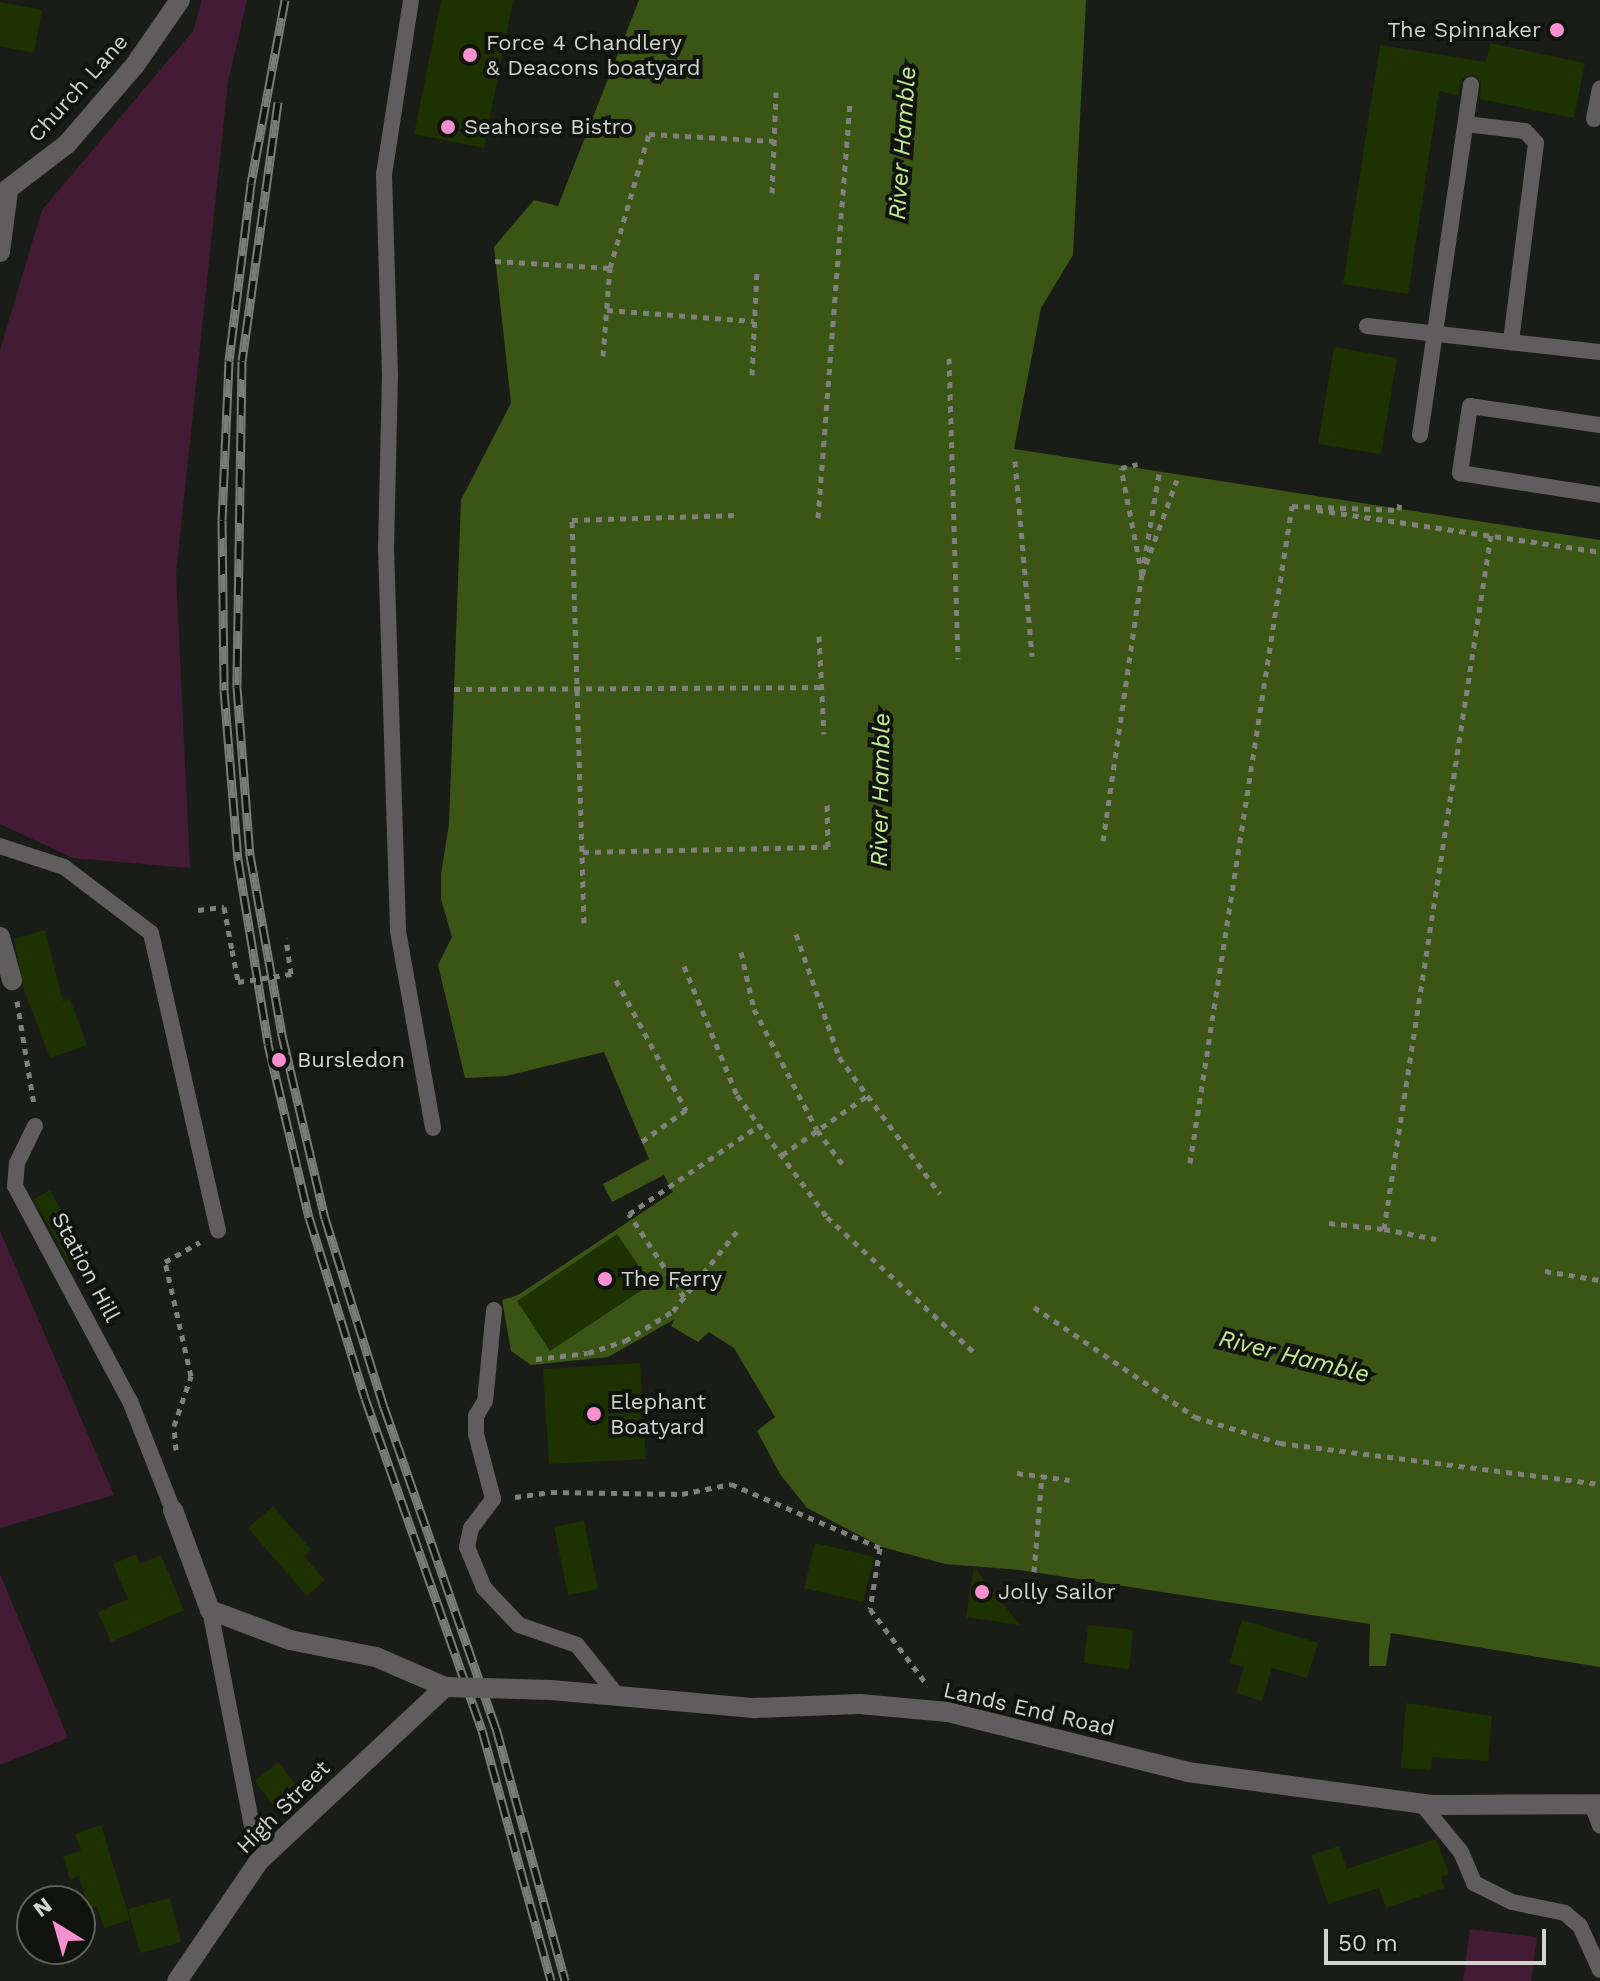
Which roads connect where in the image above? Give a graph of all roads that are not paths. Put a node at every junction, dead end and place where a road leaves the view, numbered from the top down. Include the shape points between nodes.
1 (180, 0) edge
2 (411, 0) edge
3 (1471, 85) dead end
4 (1600, 89) edge
5 (1594, 119) dead end
6 (1466, 124) junction
7 (4, 193) edge
8 (0, 252) edge
9 (1367, 326) dead end
10 (1438, 334) junction
11 (1511, 342) junction
12 (1600, 352) edge
13 (1600, 425) edge
14 (1420, 435) dead end
15 (1600, 495) edge
16 (0, 846) edge
17 (0, 937) edge
18 (12, 980) road end
19 (35, 1126) road end
20 (433, 1128) dead end
21 (218, 1231) road end
22 (494, 1310) dead end
23 (173, 1510) joint
24 (210, 1610) junction
25 (445, 1687) junction
26 (616, 1694) junction
27 (1421, 1803) junction
28 (1596, 1804) edge
29 (1600, 1826) edge
30 (259, 1861) junction
31 (1600, 1970) edge
32 (177, 1981) edge

1 - 7 street, Church Lane via 135,65 67,144
2 - 20 lane via 384,174 390,374 386,548 398,931
3 - 6 lane
4 - 5 lane
6 - 10 lane
6 - 11 lane via 1525,131 1536,143
7 - 8 street
9 - 10 lane
10 - 11 lane
10 - 14 lane
11 - 12 lane
13 - 15 lane via 1470,406 1460,473
16 - 21 lane via 64,867 151,933
17 - 18 street
19 - 23 lane, Station Hill via 17,1163 15,1186 130,1401
22 - 26 lane via 485,1401 476,1416 493,1499 471,1528 467,1547 484,1588 519,1625 577,1645
23 - 24 street, Station Hill
24 - 25 street via 290,1640 376,1657
24 - 30 lane, Station Hill
25 - 26 street, Lands End Road, bridge
25 - 30 street, High Street
26 - 27 street, Lands End Road via 754,1708 860,1704 948,1712 1188,1772
27 - 28 street, Lands End Road
27 - 31 lane via 1461,1852 1474,1883 1512,1902 1565,1913 1580,1926
28 - 29 lane
30 - 32 street, High Street

